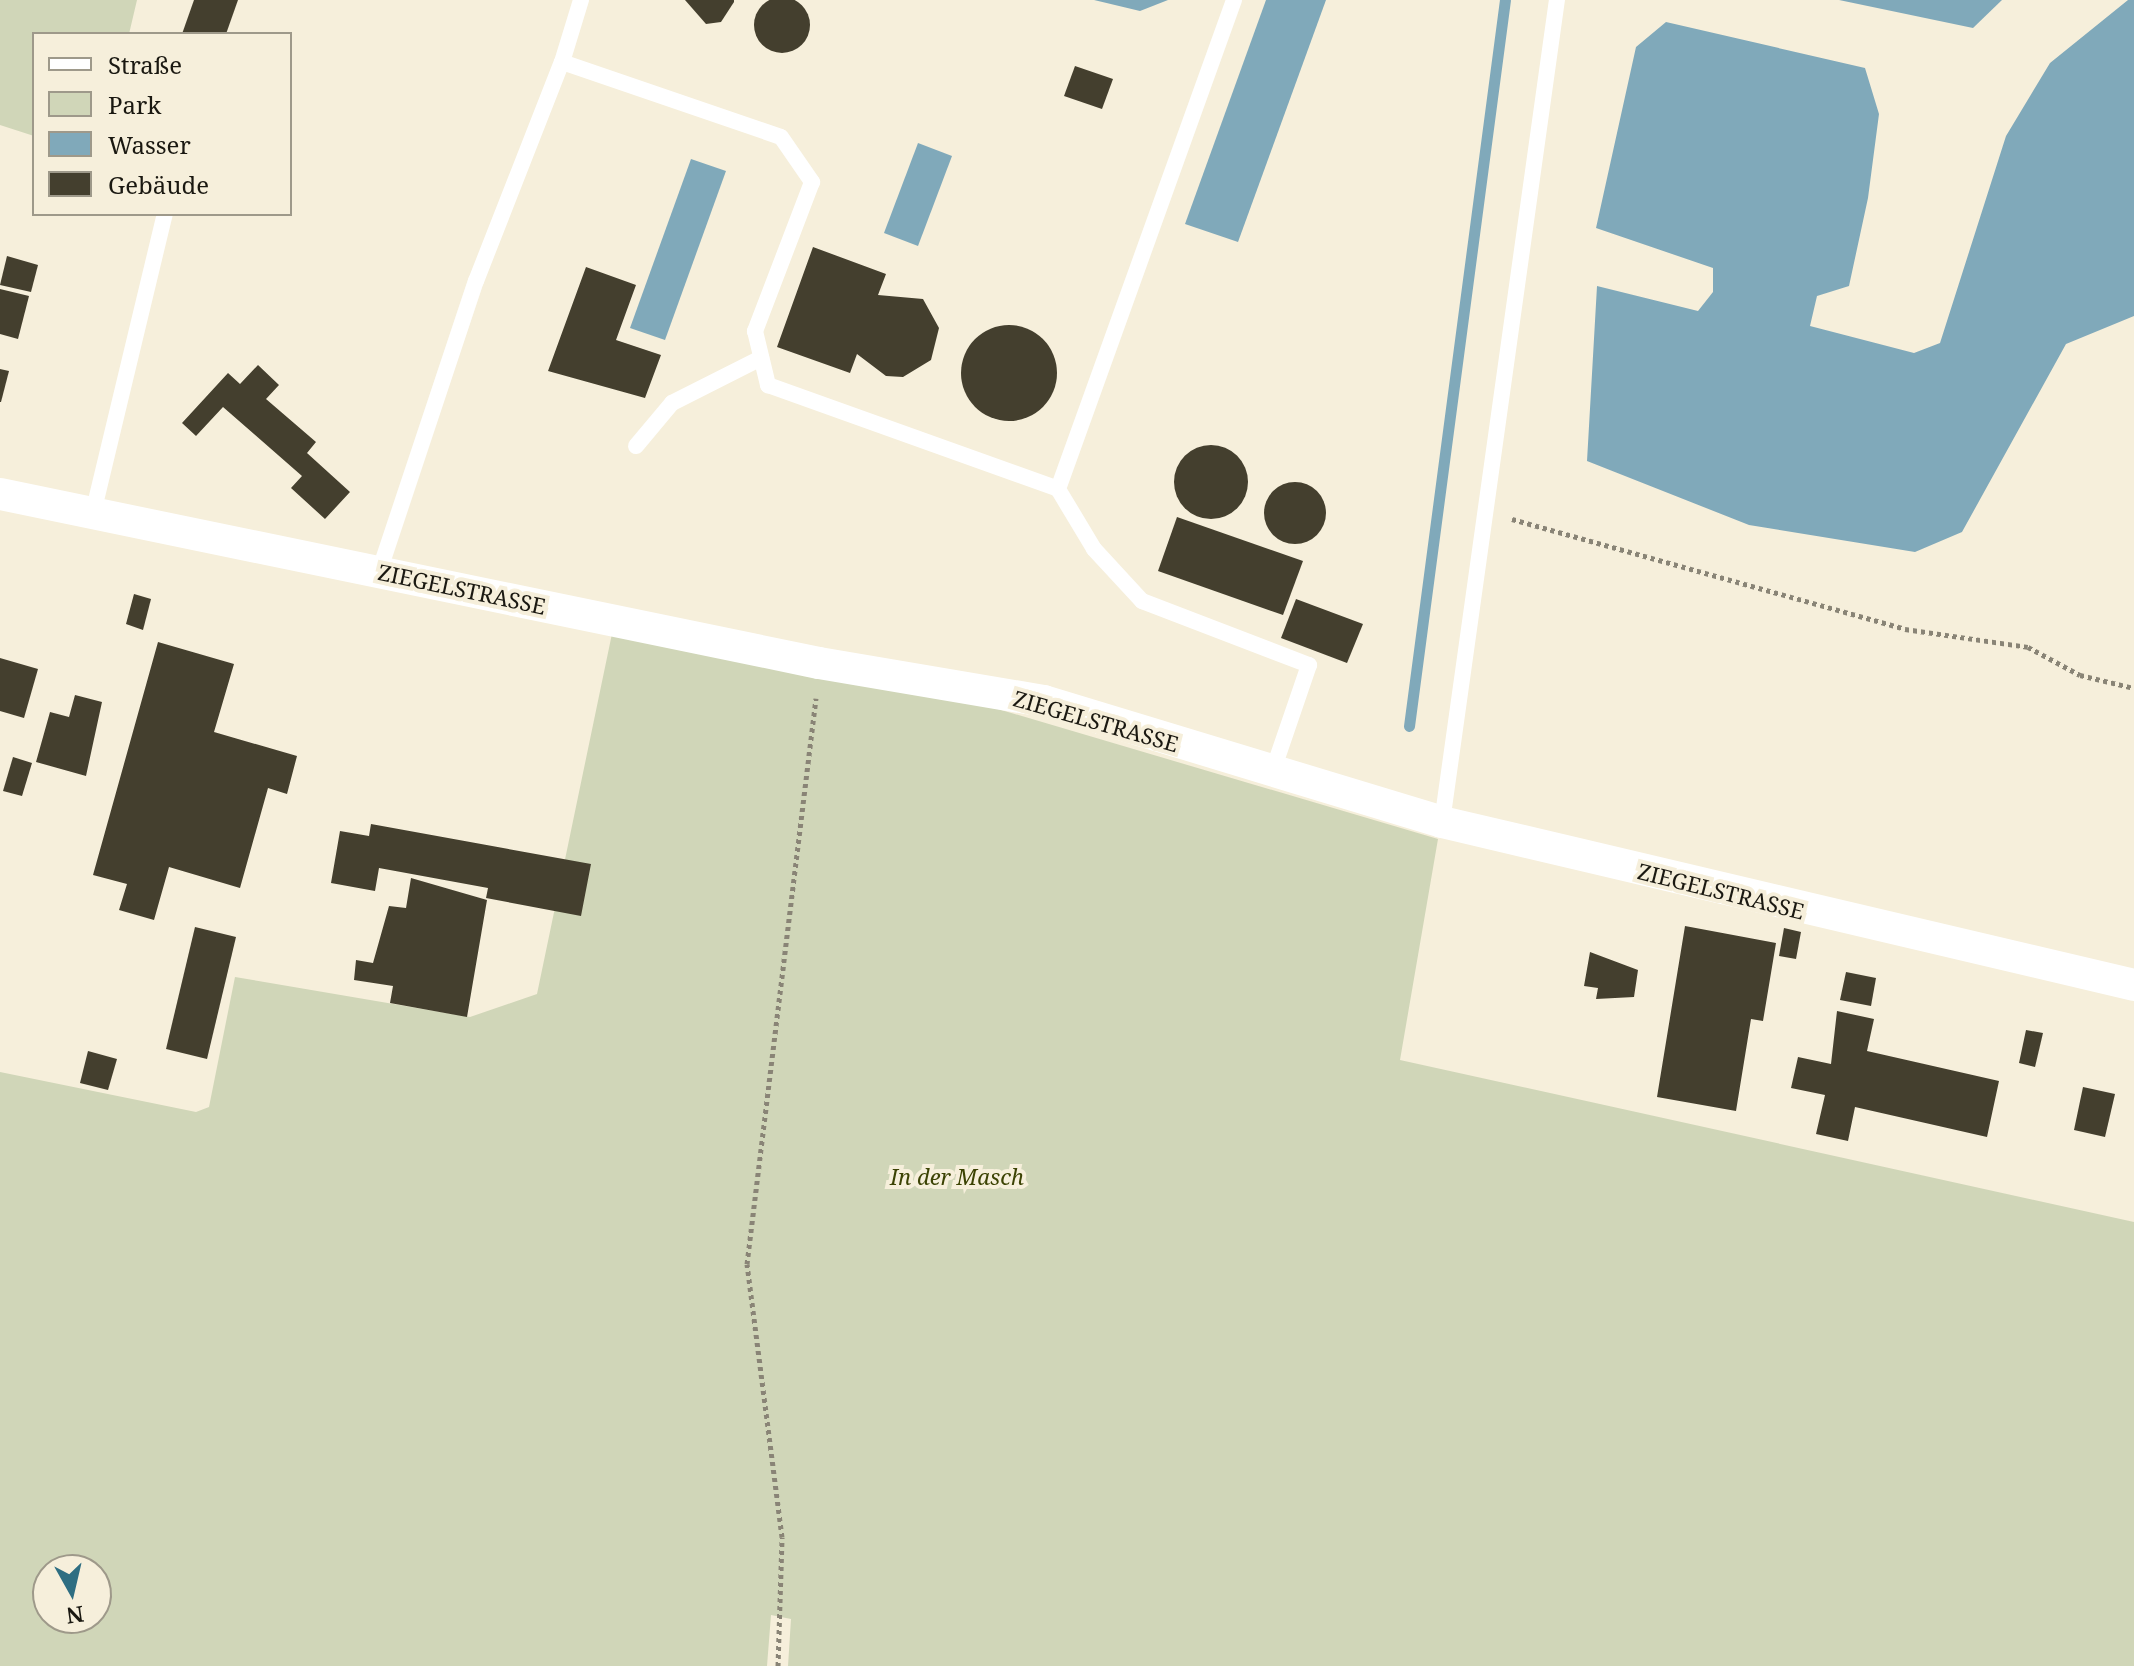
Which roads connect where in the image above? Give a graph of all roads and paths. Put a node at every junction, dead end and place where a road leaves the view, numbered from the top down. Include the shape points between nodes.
1 (581, 0) edge
2 (1234, 0) edge
3 (1557, 0) edge
4 (562, 62) junction
5 (165, 216) edge
6 (761, 358) junction
7 (636, 446) dead end
8 (1058, 489) junction
9 (0, 494) edge
10 (93, 513) junction
11 (1489, 513) junction
12 (379, 572) junction
13 (819, 663) junction
14 (2134, 688) edge
15 (1271, 774) junction
16 (1442, 822) junction
17 (2134, 985) edge
18 (778, 1666) edge

1 - 4 lane
2 - 8 lane via 1070,439
3 - 11 lane
4 - 6 lane via 781,137 812,182 755,331
4 - 12 lane via 476,281
5 - 10 lane
6 - 7 lane via 672,403
6 - 8 lane via 768,385
8 - 15 lane via 1094,549 1142,601 1309,665
9 - 10 street, ZIEGELSTRASSE
10 - 12 street, ZIEGELSTRASSE
11 - 14 path via 1905,629 2028,647 2080,675
11 - 16 lane
12 - 13 street, ZIEGELSTRASSE
13 - 15 street, ZIEGELSTRASSE via 1044,701
13 - 18 path via 747,1264 782,1537
15 - 16 street, ZIEGELSTRASSE
16 - 17 street, ZIEGELSTRASSE

